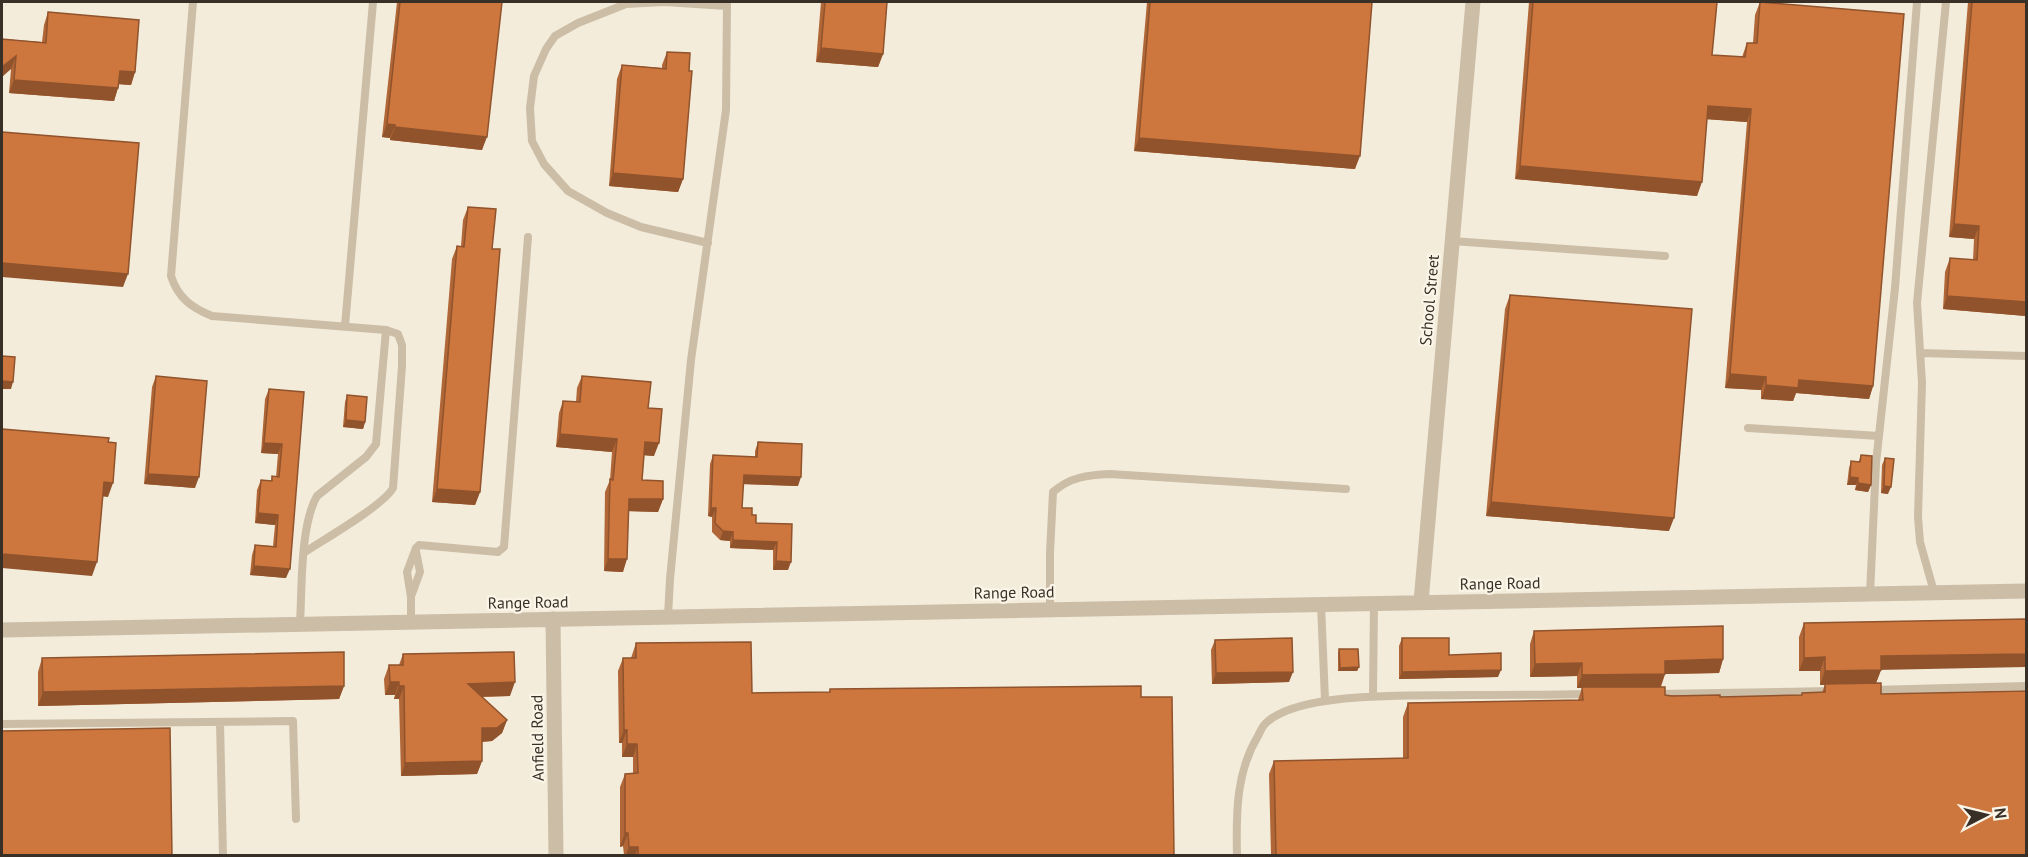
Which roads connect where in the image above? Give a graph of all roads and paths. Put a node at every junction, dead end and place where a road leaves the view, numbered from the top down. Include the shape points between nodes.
1 (193, 2) edge
2 (373, 2) edge
3 (1473, 2) edge
4 (1917, 2) edge
5 (1946, 2) edge
6 (727, 4) edge
7 (528, 237) dead end
8 (1452, 241) junction
9 (708, 243) junction
10 (1665, 256) dead end
11 (345, 326) junction
12 (386, 330) junction
13 (1920, 353) junction
14 (2026, 356) edge
15 (1748, 428) dead end
16 (1879, 436) junction
17 (1347, 489) dead end
18 (304, 552) junction
19 (2026, 591) edge
20 (1934, 592) junction
21 (1870, 594) junction
22 (1421, 602) junction
23 (1374, 603) junction
24 (1321, 604) junction
25 (1050, 609) junction
26 (668, 616) junction
27 (553, 620) junction
28 (411, 622) junction
29 (300, 624) junction
30 (2, 630) edge
31 (2026, 686) edge
32 (1863, 690) edge
33 (1840, 691) edge
34 (1594, 694) edge
35 (1641, 694) edge
36 (1373, 696) junction
37 (1325, 700) junction
38 (220, 722) junction
39 (2, 724) edge
40 (296, 819) dead end
41 (223, 855) edge
42 (556, 855) edge
43 (1238, 855) edge

1 - 11 lane via 171,276 176,290 197,310 212,316
2 - 11 lane
3 - 8 street, School Street
4 - 16 lane via 1895,288
5 - 13 lane via 1917,303
6 - 9 lane via 726,110
6 - 9 lane via 626,4 578,23 555,36 546,49 534,76 530,108 532,141 544,164 568,191 641,227
7 - 28 lane via 504,547 498,552 419,545 416,548 420,572 411,597
8 - 10 lane
8 - 22 street, School Street
9 - 26 lane via 691,360
11 - 12 lane
12 - 18 lane via 376,444 366,457 317,496 310,512
12 - 18 lane via 398,334 402,345 393,488 378,504
13 - 14 lane
13 - 20 lane via 1918,517 1920,542
15 - 16 lane
16 - 21 lane
17 - 25 lane via 1110,474 1093,474 1063,483 1053,492
18 - 29 lane
19 - 20 street, Range Road
20 - 21 street, Range Road
21 - 22 street, Range Road
22 - 23 street, Range Road
23 - 24 street, Range Road
23 - 36 lane
24 - 25 street, Range Road
24 - 37 lane
25 - 26 street, Range Road
26 - 27 street, Range Road
27 - 28 street, Range Road
27 - 42 street, Anfield Road
28 - 29 street, Range Road
29 - 30 street, Range Road
31 - 32 lane
33 - 35 lane
34 - 36 lane
36 - 37 lane
37 - 43 lane via 1282,712 1265,724 1253,744 1242,769 1236,814
38 - 39 lane
38 - 40 lane via 293,721
38 - 41 lane

